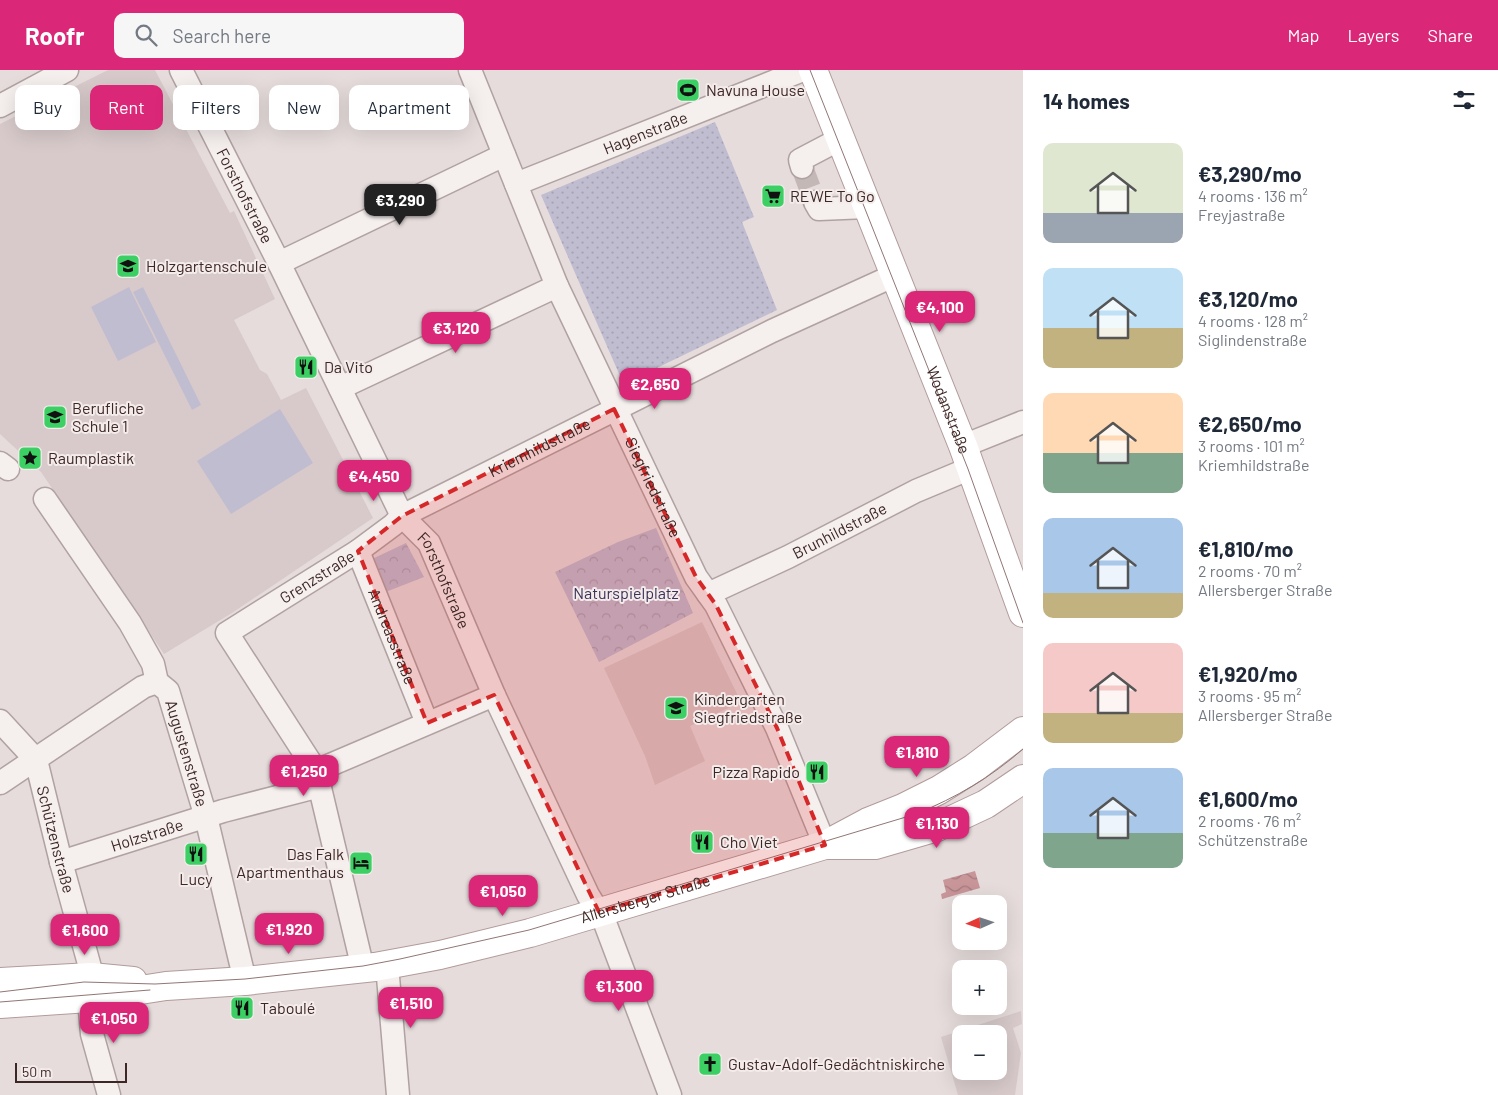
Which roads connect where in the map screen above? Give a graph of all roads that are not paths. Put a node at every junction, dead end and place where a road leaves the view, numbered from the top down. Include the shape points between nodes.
1 (67, 70) edge
2 (181, 70) edge
3 (470, 70) edge
4 (803, 70) edge
5 (813, 70) edge
6 (0, 106) edge
7 (840, 140) junction
8 (504, 155) junction
9 (802, 167) dead end
10 (516, 184) junction
11 (815, 202) dead end
12 (867, 206) junction
13 (279, 263) junction
14 (895, 275) junction
15 (556, 286) junction
16 (340, 388) junction
17 (614, 410) junction
18 (1023, 422) edge
19 (967, 457) junction
20 (45, 499) dead end
21 (402, 516) junction
22 (358, 551) junction
23 (708, 594) junction
24 (1023, 613) edge
25 (157, 682) junction
26 (494, 695) junction
27 (0, 721) edge
28 (427, 723) junction
29 (1023, 731) edge
30 (36, 760) junction
31 (318, 778) junction
32 (1023, 779) edge
33 (0, 783) edge
34 (996, 798) junction
35 (1023, 804) edge
36 (206, 817) junction
37 (825, 845) junction
38 (61, 862) junction
39 (599, 912) junction
40 (375, 967) junction
41 (245, 981) junction
42 (0, 982) edge
43 (90, 988) junction
44 (0, 1004) edge
45 (109, 1095) edge
46 (398, 1095) edge
47 (670, 1095) edge

1 - 6 street
2 - 13 street, Forsthofstraße
3 - 8 street, Siegfriedstraße
4 - 10 street, Hagenstraße
5 - 7 main road, Wodanstraße
7 - 9 street via 800,160
7 - 12 main road, Wodanstraße
8 - 10 street, Siegfriedstraße
8 - 13 street
10 - 15 street, Siegfriedstraße
11 - 12 street via 820,209
12 - 14 main road, Wodanstraße
13 - 16 street, Forsthofstraße
14 - 17 street, Kriemhildstraße via 772,331
14 - 19 main road, Wodanstraße
15 - 16 street
15 - 17 street, Siegfriedstraße
16 - 21 street, Forsthofstraße
17 - 21 street, Kriemhildstraße
17 - 23 street, Siegfriedstraße via 696,577
18 - 19 street, Brunhildstraße
19 - 23 street, Brunhildstraße via 916,491
19 - 24 main road, Wodanstraße
20 - 25 street, Augustenstraße via 130,623 153,664
21 - 22 street, Grenzstraße
21 - 26 street, Forsthofstraße via 429,542
22 - 28 street, Andreasstraße
22 - 31 street, Grenzstraße via 227,633
23 - 37 street, Siegfriedstraße via 777,728
25 - 30 street via 143,687
25 - 36 street, Augustenstraße via 168,692
26 - 28 street, Holzstraße
26 - 39 street, Forsthofstraße
27 - 30 street
28 - 31 street, Holzstraße
29 - 37 main road, Allersberger Straße via 939,790
30 - 33 street
30 - 38 street, Schützenstraße
31 - 36 street, Holzstraße
31 - 40 street
32 - 34 main road, Allersberger Straße
34 - 35 main road
34 - 37 main road, Allersberger Straße via 943,824 875,845
36 - 38 street, Holzstraße
36 - 41 street, Augustenstraße
37 - 39 main road, Allersberger Straße
38 - 43 street, Schützenstraße via 91,971
39 - 40 main road, Allersberger Straße via 440,955
39 - 47 street, Forsthofstraße via 610,933
40 - 41 main road, Allersberger Straße
40 - 46 street
41 - 43 main road, Allersberger Straße
42 - 43 main road, Allersberger Straße
43 - 44 main road, Allersberger Straße
43 - 45 street, Schützenstraße via 92,1034

